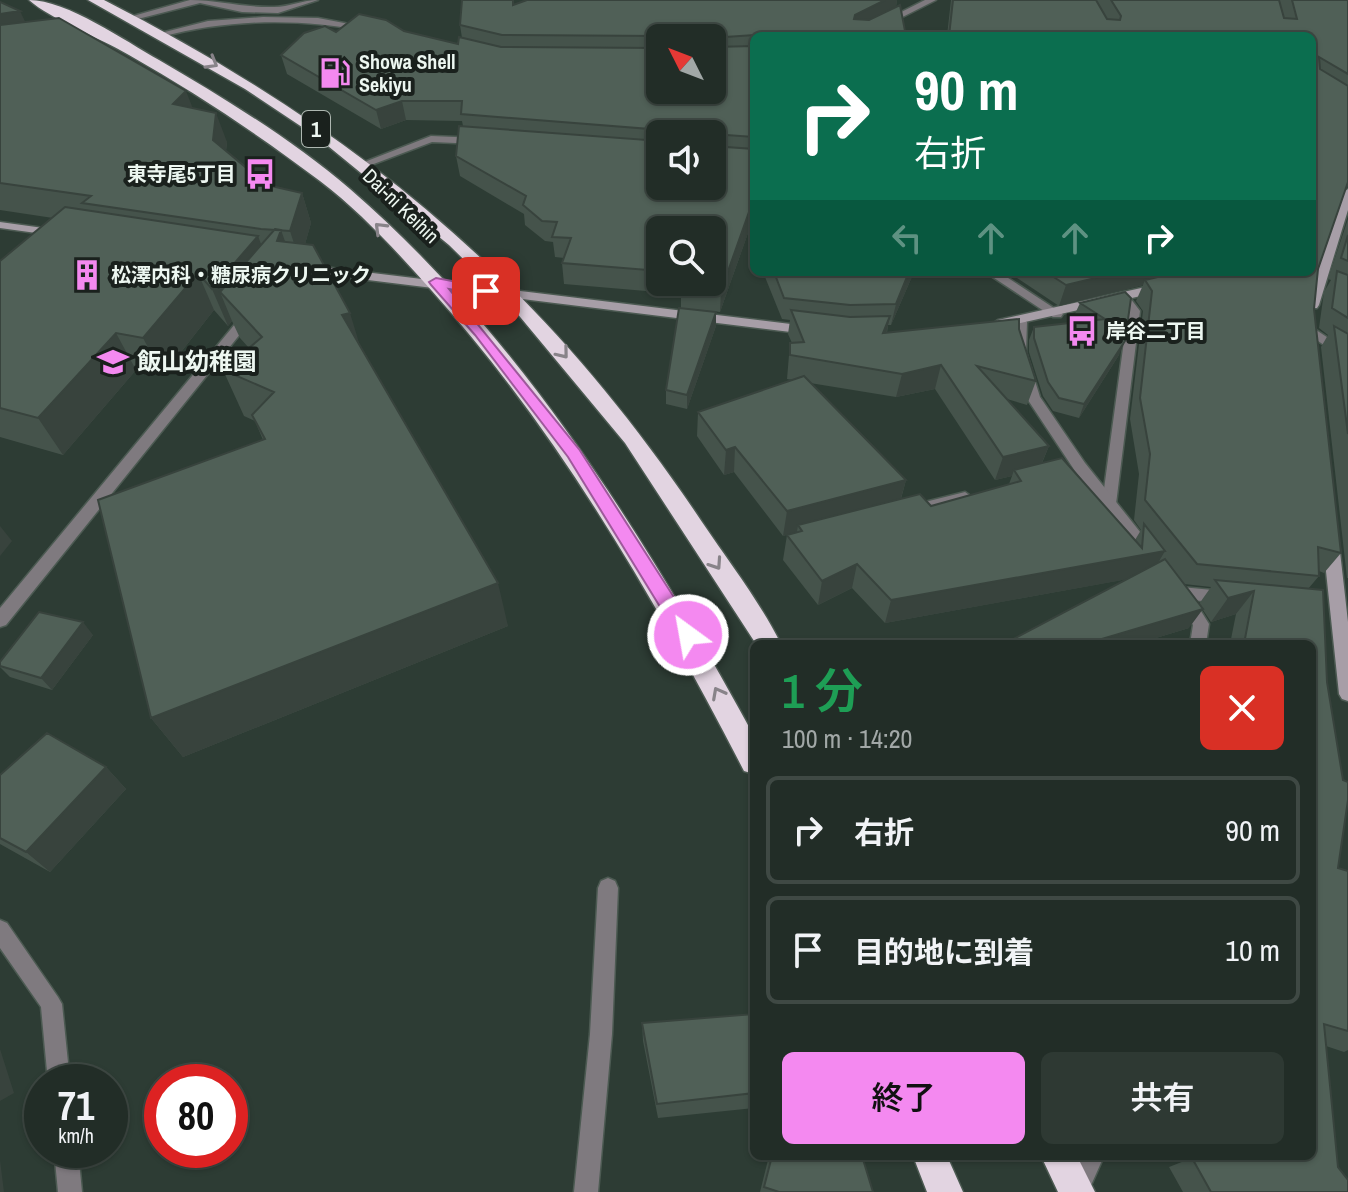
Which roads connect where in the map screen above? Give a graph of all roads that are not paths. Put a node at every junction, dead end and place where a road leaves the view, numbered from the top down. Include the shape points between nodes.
1 (35, 0) edge
2 (94, 0) edge
3 (314, 0) edge
4 (932, 0) edge
5 (130, 18) junction
6 (380, 31) edge
7 (866, 32) edge
8 (102, 33) junction
9 (161, 34) junction
10 (77, 38) edge
11 (498, 142) edge
12 (367, 163) junction
13 (1348, 192) edge
14 (0, 225) edge
15 (72, 235) edge
16 (1329, 247) junction
17 (1316, 250) edge
18 (287, 267) edge
19 (997, 276) edge
20 (436, 282) junction
21 (1318, 282) junction
22 (1174, 285) edge
23 (1333, 287) edge
24 (510, 296) junction
25 (1123, 297) junction
26 (258, 303) edge
27 (1057, 314) junction
28 (1021, 322) junction
29 (977, 326) edge
30 (1310, 330) junction
31 (816, 331) edge
32 (1348, 357) edge
33 (1313, 358) edge
34 (981, 493) edge
35 (1109, 504) junction
36 (894, 515) edge
37 (1330, 534) edge
38 (1172, 582) junction
39 (1244, 599) edge
40 (0, 620) edge
41 (766, 640) edge
42 (1199, 640) edge
43 (1348, 694) edge
44 (750, 754) edge
45 (608, 888) dead end
46 (0, 930) edge
47 (57, 1064) edge
48 (932, 1160) edge
49 (1060, 1160) edge
50 (1090, 1160) edge
51 (68, 1168) edge
52 (1077, 1191) edge
53 (70, 1192) edge
54 (586, 1192) edge
55 (945, 1192) edge

1 - 8 highway, Dai-ni Keihin / 1
2 - 5 highway, Dai-ni Keihin / 1
3 - 5 street via 278,10 200,0
4 - 7 street
5 - 9 highway, Dai-ni Keihin / 1
6 - 9 street via 334,20 187,25
8 - 10 street
20 -> 8 highway, Dai-ni Keihin / 1 via 346,194 226,105
9 -> 12 highway, Dai-ni Keihin / 1 via 260,91
11 - 12 street via 431,139
12 - 24 highway, Dai-ni Keihin / 1 via 443,227
13 - 16 street
14 - 15 street
16 - 17 street
16 - 21 street
18 - 20 street
19 - 27 street
20 - 24 street
44 -> 20 highway, Dai-ni Keihin / 1 via 688,635 573,453
21 - 23 street
21 - 30 street
22 - 25 street
24 - 31 street
24 -> 41 highway, Dai-ni Keihin / 1 via 632,439
25 - 27 street
25 - 35 street via 1134,311
26 - 40 street
27 - 28 street
28 - 29 street
28 - 35 street via 1020,352 1033,397 1073,468
30 - 32 street
30 - 33 street
34 - 36 street
35 - 38 street
37 - 43 street via 1330,608
38 - 39 street
38 - 42 street via 1201,624
45 - 54 street
46 - 47 street via 51,1004
48 - 55 highway
49 - 52 highway
50 - 52 street
51 - 53 street

